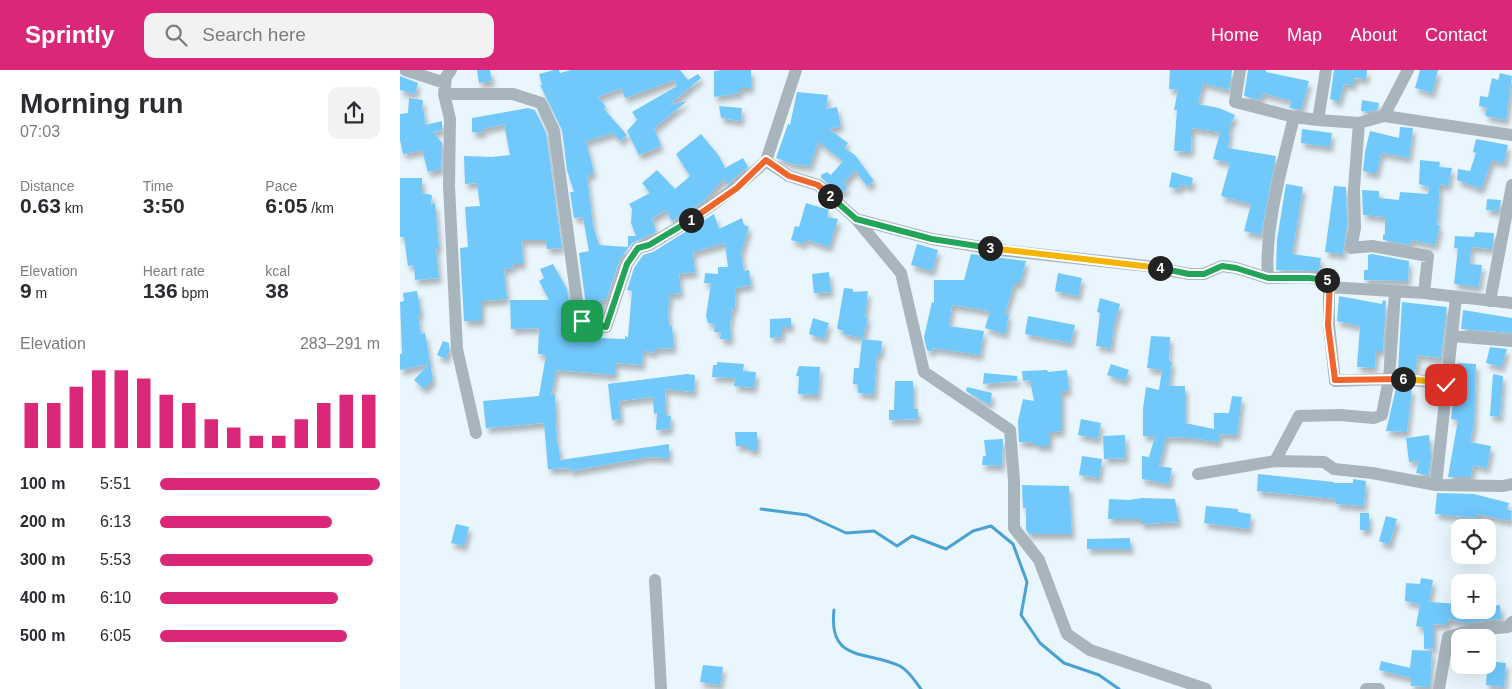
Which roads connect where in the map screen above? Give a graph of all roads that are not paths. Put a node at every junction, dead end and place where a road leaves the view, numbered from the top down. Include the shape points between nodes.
1 (405, 70) edge
2 (451, 70) edge
3 (796, 70) edge
4 (1240, 70) edge
5 (1326, 70) edge
6 (1408, 70) edge
7 (444, 88) junction
8 (1384, 116) junction
9 (1294, 117) junction
10 (1318, 120) junction
11 (1359, 124) junction
12 (1512, 135) edge
13 (766, 160) junction
14 (1512, 185) edge
15 (1511, 201) edge
16 (856, 219) junction
17 (1268, 278) junction
18 (1330, 287) junction
19 (1395, 292) junction
20 (1424, 293) junction
21 (1456, 297) junction
22 (1490, 301) junction
23 (1512, 303) edge
24 (1452, 336) junction
25 (1512, 342) edge
26 (1389, 378) junction
27 (1446, 385) junction
28 (476, 433) dead end
29 (1275, 462) junction
30 (1198, 474) dead end
31 (1512, 484) edge
32 (1436, 485) junction
33 (655, 580) dead end
34 (1512, 622) edge
35 (661, 689) edge
36 (1206, 689) edge
37 (1366, 689) edge
38 (1379, 689) edge
39 (1439, 689) edge

1 - 7 street
2 - 7 street
3 - 13 street
4 - 9 street via 1235,102
5 - 10 street
6 - 8 street
7 - 13 street via 514,94 541,103 554,131 579,316 582,321 606,327 627,264 638,248 649,245 710,208
7 - 28 street via 450,120 449,186 457,349
8 - 11 street
8 - 12 street
9 - 10 street
9 - 17 street via 1266,253
10 - 11 street
11 - 20 street via 1354,188 1355,228 1351,248 1372,246 1428,256
13 - 16 street via 789,176 818,185
14 - 15 street
15 - 22 street
16 - 17 street via 932,239 1000,250 1147,266 1189,274 1204,274 1222,266
16 - 36 street via 901,273 924,372 1010,430 1014,528 1039,560 1067,634 1090,650
17 - 18 street via 1330,281
18 - 19 street
18 - 26 street via 1328,325 1335,380
19 - 20 street
19 - 26 street
20 - 21 street
21 - 22 street
21 - 24 street
22 - 23 street
24 - 25 street
24 - 27 street
26 - 27 street
26 - 29 street via 1382,415 1298,416
27 - 32 street
29 - 30 street
29 - 32 street via 1324,462 1334,470 1372,473
31 - 32 street
33 - 35 street
34 - 39 street via 1508,627 1472,630 1448,637
37 - 38 street

